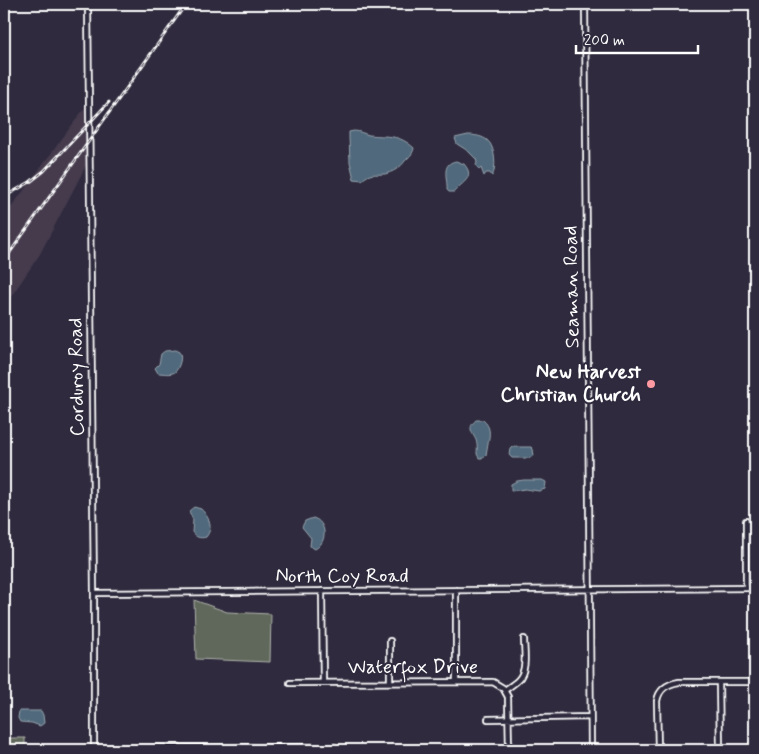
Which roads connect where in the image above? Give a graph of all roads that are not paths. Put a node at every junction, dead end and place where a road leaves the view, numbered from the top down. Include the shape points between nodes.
1 (88, 4) edge
2 (585, 4) edge
3 (746, 521) dead end
4 (746, 588) junction
5 (755, 588) edge
6 (590, 589) junction
7 (456, 590) junction
8 (322, 591) junction
9 (94, 593) junction
10 (524, 639) dead end
11 (390, 641) dead end
12 (390, 682) junction
13 (456, 682) junction
14 (719, 682) junction
15 (755, 682) edge
16 (290, 683) dead end
17 (322, 683) junction
18 (504, 690) junction
19 (590, 717) junction
20 (488, 718) dead end
21 (508, 718) junction
22 (334, 748) dead end
23 (163, 749) edge
24 (223, 749) edge
25 (282, 749) edge
26 (94, 750) edge
27 (508, 750) edge
28 (591, 750) edge
29 (658, 750) edge
30 (720, 750) edge

1 - 9 street, Corduroy Road
2 - 6 street, Seaman Road
3 - 4 street
4 - 5 street, North Coy Road
4 - 6 street, North Coy Road
6 - 7 street, North Coy Road
6 - 19 street, Seaman Road
7 - 8 street, North Coy Road
7 - 13 street
8 - 9 street, North Coy Road
8 - 17 street
9 - 26 street, Corduroy Road
10 - 18 street via 523,673
11 - 12 street
12 - 13 street, Waterfox Drive
12 - 17 street, Waterfox Drive
13 - 18 street, Waterfox Drive via 493,682
14 - 15 street
14 - 29 street via 676,683 663,689 657,701
14 - 30 street
16 - 17 street, Waterfox Drive
18 - 21 street, Waterfox Drive via 508,700
19 - 21 street
19 - 28 street, Seaman Road
20 - 21 street
21 - 27 street, Waterfox Drive
22 - 25 street
23 - 24 street
23 - 26 street
24 - 25 street

